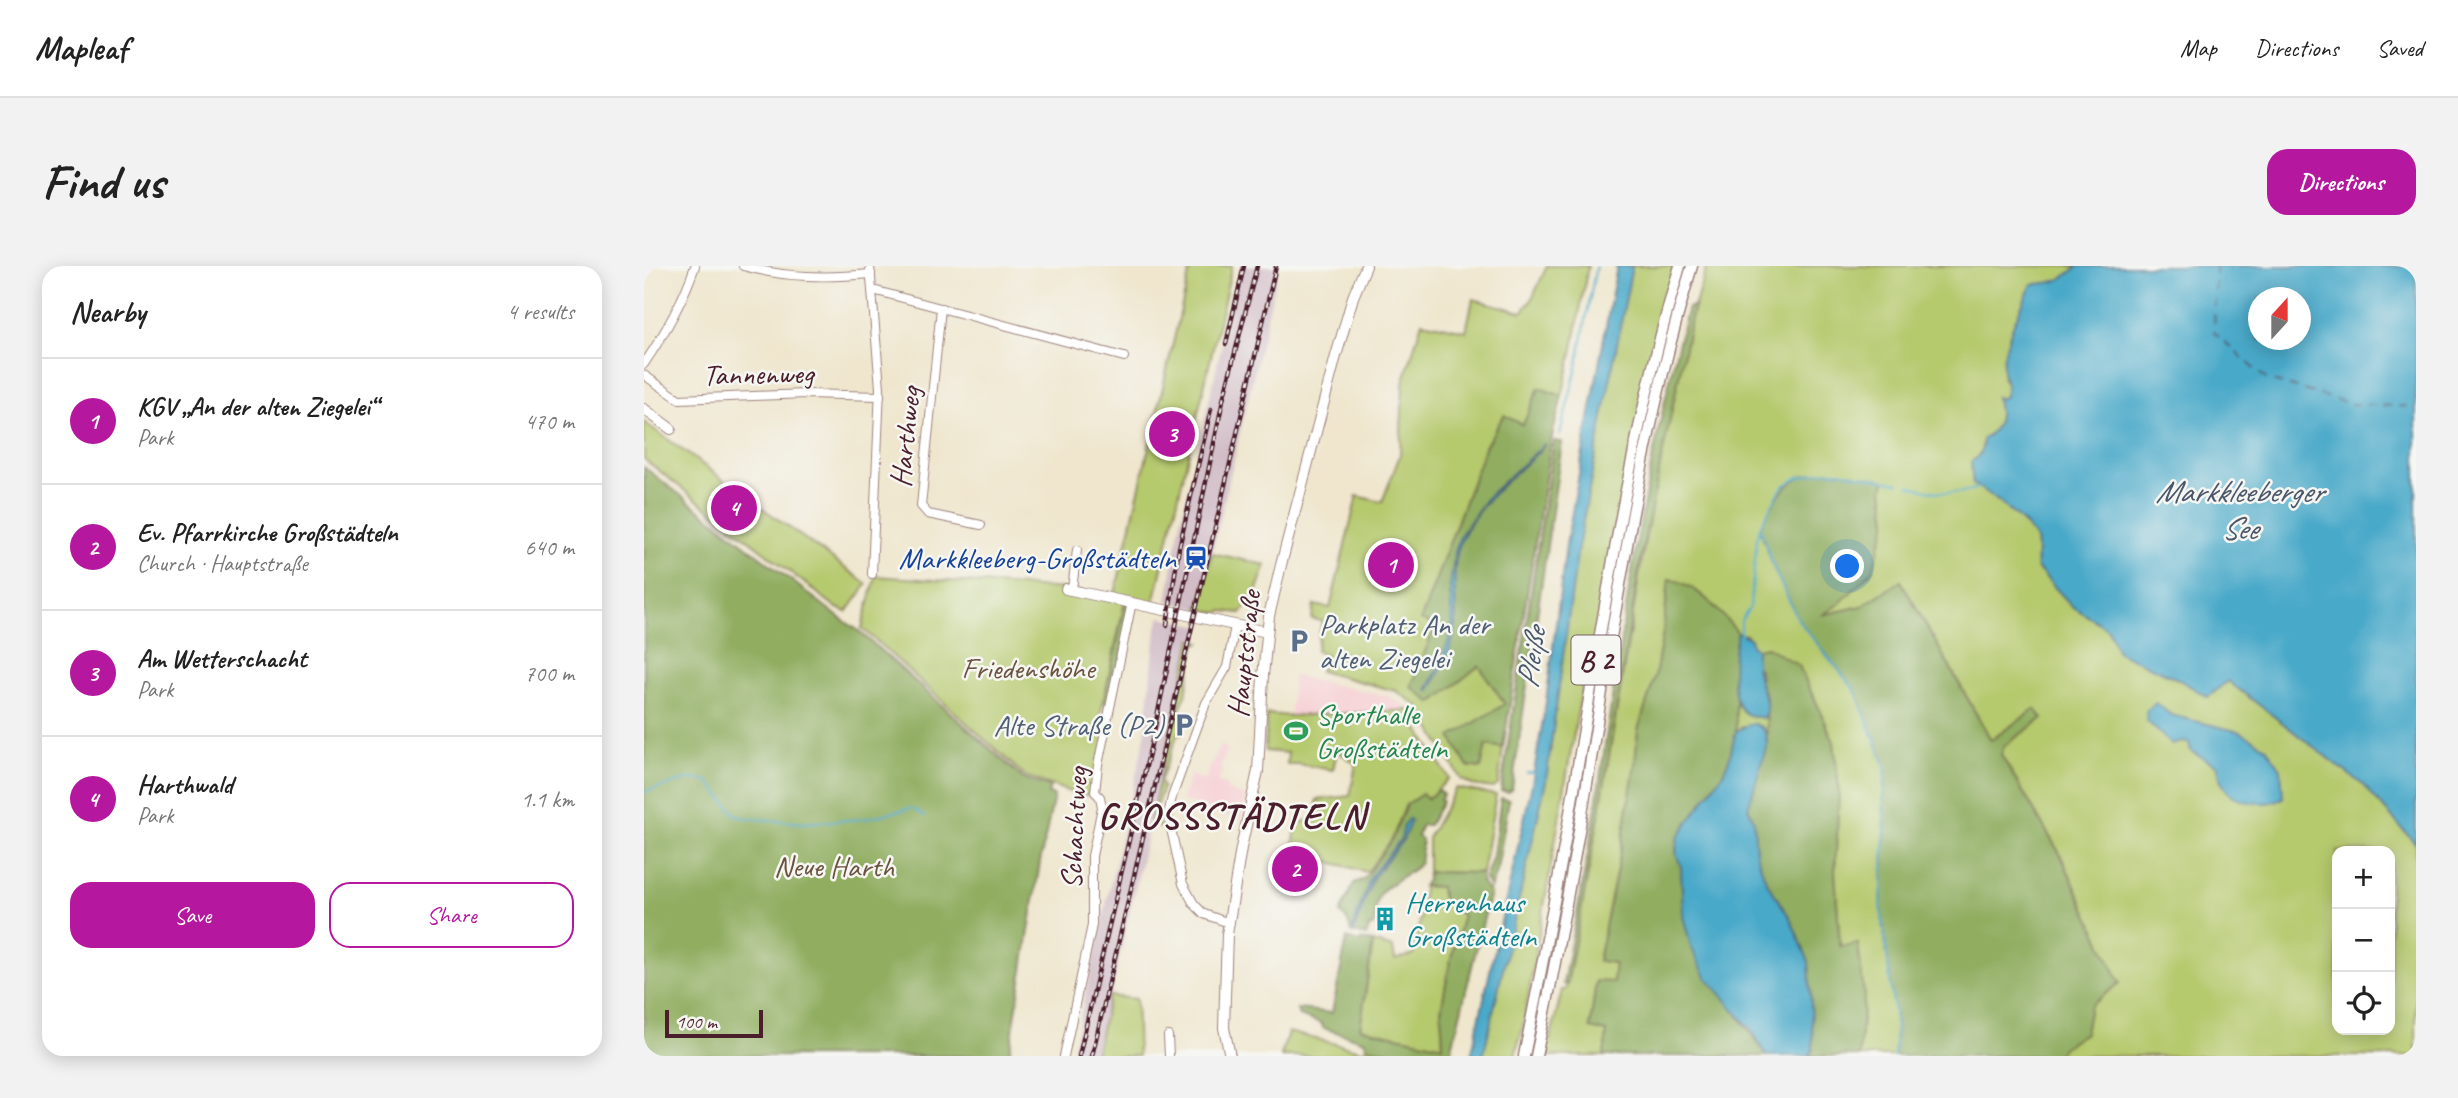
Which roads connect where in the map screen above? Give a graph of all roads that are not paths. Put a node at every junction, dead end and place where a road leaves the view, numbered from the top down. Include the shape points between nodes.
1 (695, 266) edge
2 (743, 266) edge
3 (1366, 266) edge
4 (1679, 266) edge
5 (1692, 266) edge
6 (871, 270) edge
7 (873, 290) junction
8 (941, 307) junction
9 (1124, 357) dead end
10 (644, 364) edge
11 (644, 375) edge
12 (880, 396) junction
13 (644, 409) edge
14 (671, 429) dead end
15 (981, 526) dead end
16 (1077, 550) dead end
17 (872, 574) dead end
18 (1069, 589) joint
19 (1132, 602) junction
20 (1235, 626) junction
21 (1267, 632) junction
22 (1229, 923) junction
23 (1168, 1036) dead end
24 (1065, 1056) edge
25 (1169, 1056) edge
26 (1230, 1056) edge
27 (1524, 1056) edge
28 (1536, 1056) edge

1 - 10 street via 678,309
2 - 6 street via 805,277
3 - 21 main road, Hauptstraße via 1336,356 1280,565
4 - 27 highway, B 2 via 1632,458
5 - 28 highway, B 2 via 1642,472
6 - 7 street
7 - 8 street
7 - 12 street
8 - 9 street
8 - 15 street, Harthweg via 921,506 928,514
11 - 12 street, Tannenweg via 679,399
12 - 17 street
13 - 14 main road
16 - 18 street
18 - 19 main road
19 - 20 main road
19 - 24 street, Schachtweg via 1098,765 1096,792 1102,807 1092,856 1092,925
20 - 21 main road
20 - 22 street via 1227,667 1206,703 1168,815 1183,884 1194,904 1204,914
21 - 22 main road, Hauptstraße via 1258,771
22 - 26 main road, Hauptstraße via 1224,1028
23 - 25 street

